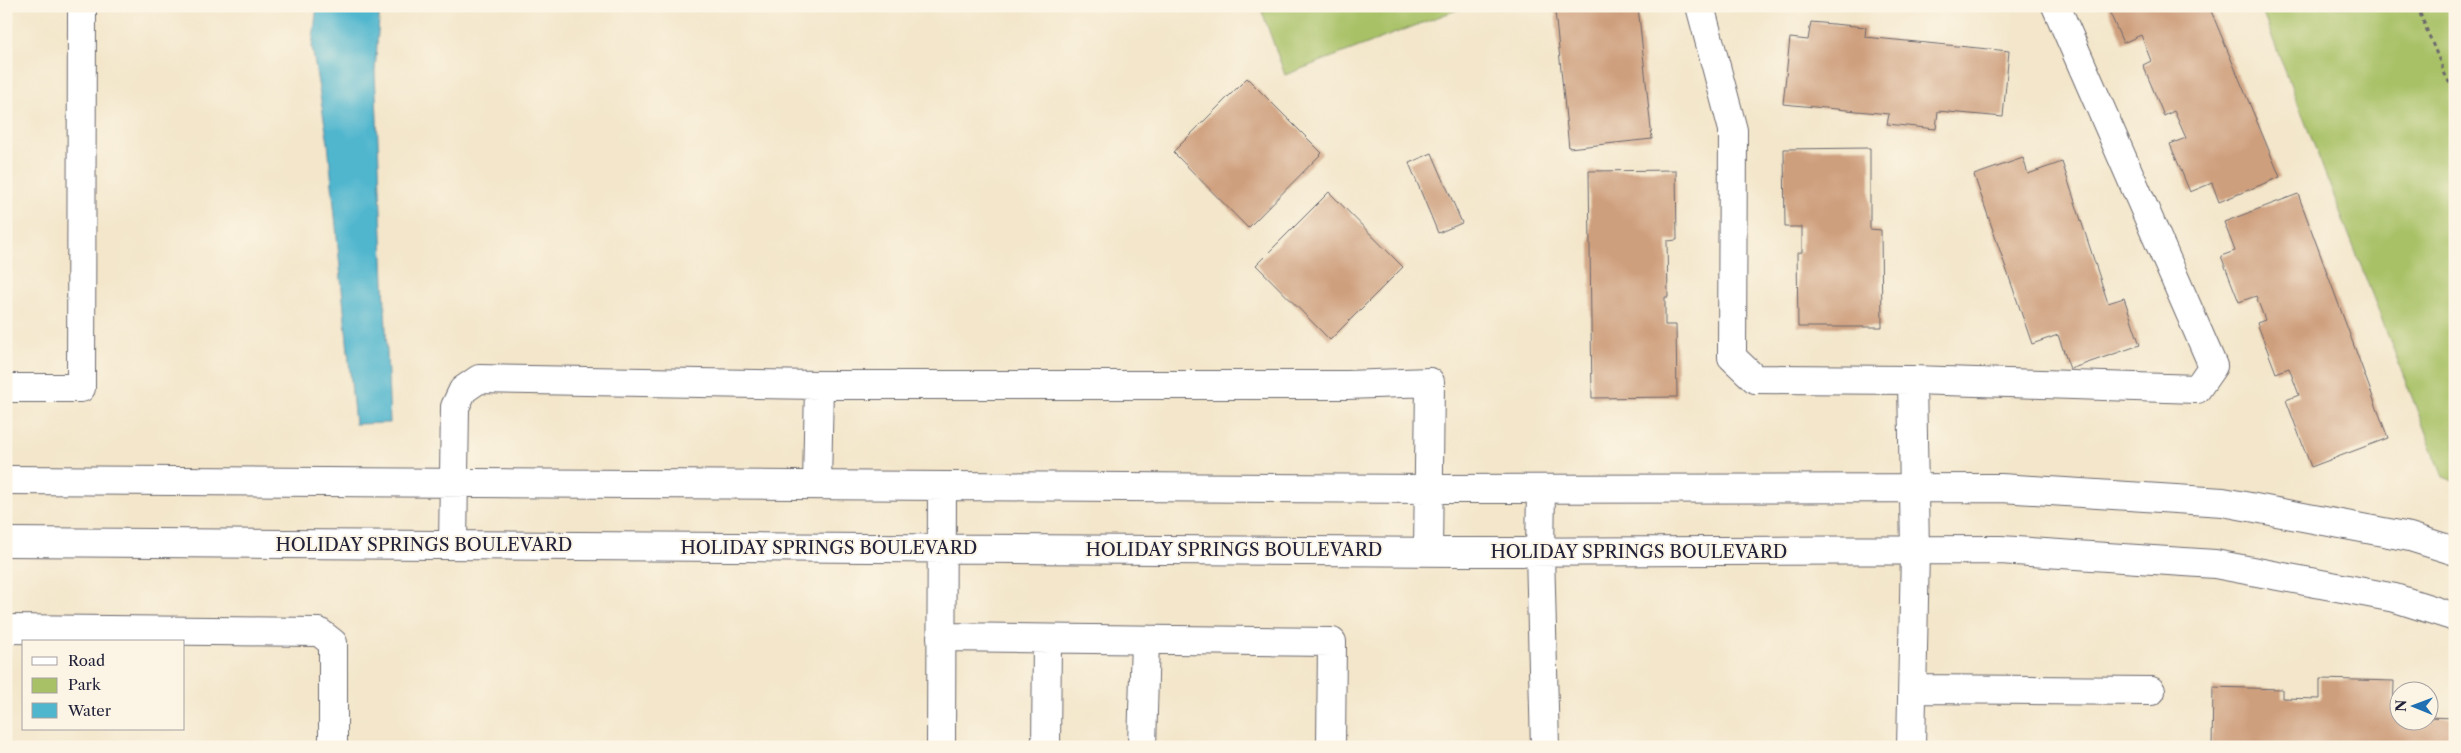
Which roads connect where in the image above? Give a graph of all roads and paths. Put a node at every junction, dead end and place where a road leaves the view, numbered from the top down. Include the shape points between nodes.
1 (82, 6) edge
2 (1700, 6) edge
3 (2056, 6) edge
4 (2417, 6) edge
5 (2455, 90) edge
6 (1912, 380) junction
7 (820, 385) junction
8 (6, 388) edge
9 (6, 480) edge
10 (453, 483) junction
11 (817, 485) junction
12 (942, 486) junction
13 (1912, 488) junction
14 (1430, 489) junction
15 (1541, 489) junction
16 (6, 542) edge
17 (453, 545) junction
18 (942, 548) junction
19 (1915, 551) junction
20 (2455, 551) edge
21 (1428, 552) junction
22 (1540, 552) junction
23 (2455, 617) edge
24 (6, 629) edge
25 (941, 637) junction
26 (1047, 638) junction
27 (1145, 640) junction
28 (1914, 689) junction
29 (2151, 691) dead end
30 (333, 747) edge
31 (941, 747) edge
32 (1046, 747) edge
33 (1142, 747) edge
34 (1331, 747) edge
35 (1546, 747) edge
36 (1911, 747) edge

1 - 8 street via 81,388
2 - 6 street via 1733,130 1732,357 1755,379
3 - 6 street via 2212,366 2197,389
4 - 5 path via 2447,79
6 - 13 street
7 - 10 street via 479,379 463,390 455,407
7 - 11 street
7 - 14 street via 1430,382
9 - 10 street
10 - 11 street
10 - 17 street
11 - 12 street
12 - 14 street
12 - 18 street
13 - 15 street
13 - 19 street
13 - 20 street via 2002,488 2223,502 2410,537
14 - 15 street
14 - 21 street
15 - 22 street
16 - 17 street, HOLIDAY SPRINGS BOULEVARD
17 - 18 street, HOLIDAY SPRINGS BOULEVARD
18 - 21 street, HOLIDAY SPRINGS BOULEVARD
18 - 25 street
19 - 22 street, HOLIDAY SPRINGS BOULEVARD
19 - 23 street, HOLIDAY SPRINGS BOULEVARD via 2000,550 2215,564 2395,598
19 - 28 street
21 - 22 street, HOLIDAY SPRINGS BOULEVARD
22 - 35 street
24 - 30 street via 319,632 333,643
25 - 26 street
25 - 31 street
26 - 27 street
26 - 32 street
27 - 33 street
27 - 34 street via 1332,642
28 - 29 street
28 - 36 street

